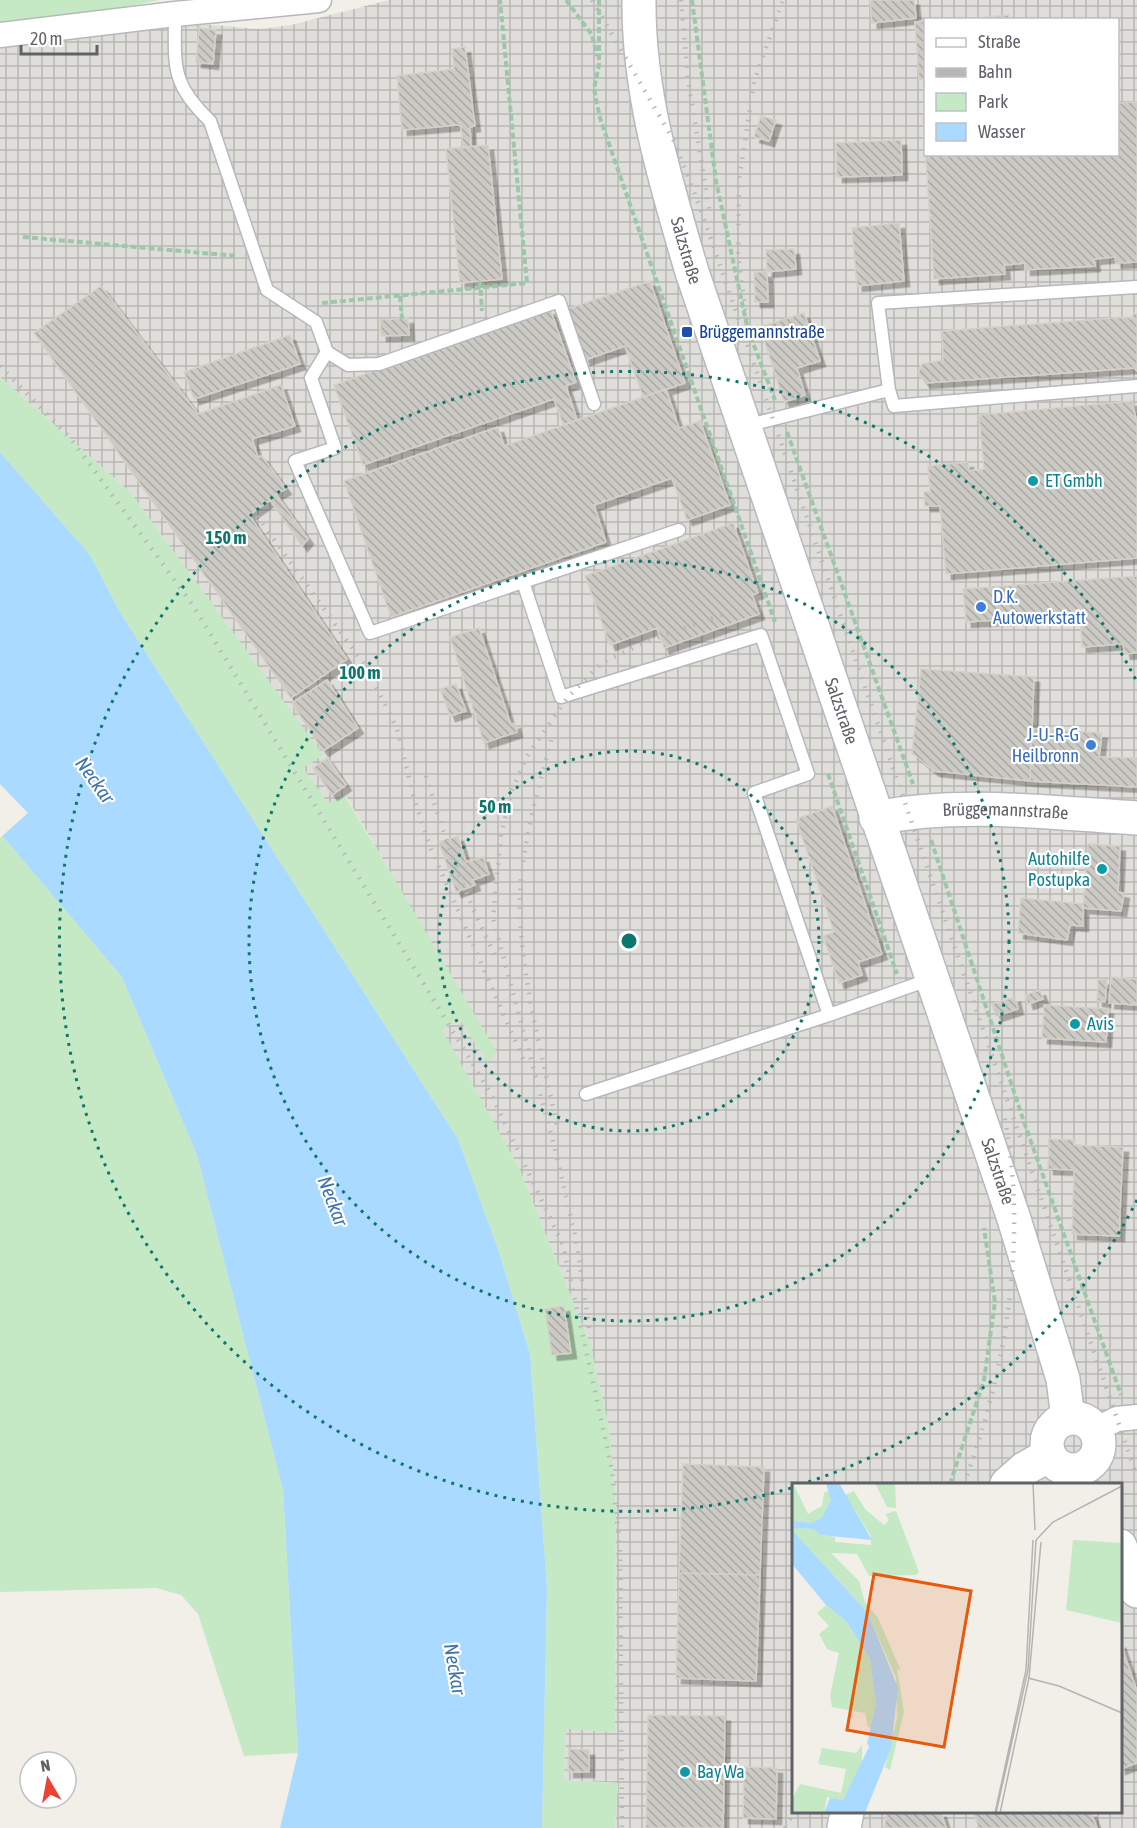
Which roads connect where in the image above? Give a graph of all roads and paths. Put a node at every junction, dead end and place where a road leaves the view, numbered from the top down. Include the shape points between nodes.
1 (319, 0) edge
2 (500, 0) edge
3 (566, 0) edge
4 (639, 0) edge
5 (692, 0) edge
6 (174, 14) junction
7 (0, 35) edge
8 (599, 65) dead end
9 (23, 237) dead end
10 (256, 258) junction
11 (480, 281) dead end
12 (1137, 287) edge
13 (480, 288) junction
14 (400, 296) junction
15 (292, 306) junction
16 (402, 319) dead end
17 (327, 352) junction
18 (1137, 386) edge
19 (889, 390) junction
20 (594, 404) dead end
21 (782, 416) junction
22 (745, 426) junction
23 (680, 530) dead end
24 (523, 582) junction
25 (922, 810) junction
26 (876, 818) junction
27 (1137, 818) edge
28 (931, 979) junction
29 (829, 1015) junction
30 (586, 1094) dead end
31 (1133, 1417) edge
32 (1082, 1424) junction
33 (1049, 1455) junction
34 (1091, 1475) edge
35 (1009, 1483) edge
36 (1122, 1551) edge
37 (1137, 1591) edge
38 (847, 1813) edge
39 (844, 1828) edge

1 - 6 street
2 - 13 path via 527,283
3 - 8 path via 592,35
4 - 22 street, Salzstraße via 646,90 662,168 692,272
5 - 21 path via 716,181 748,330
6 - 7 street
6 - 10 lane via 176,72 192,105 210,121
9 - 10 path
10 - 15 lane via 267,290
11 - 13 path
12 - 19 lane via 878,303
13 - 14 path
14 - 15 path
14 - 16 path
15 - 17 lane via 316,322
17 - 20 lane via 348,365 379,364 559,301
17 - 24 lane via 311,378 335,448 295,461 370,633
18 - 19 lane via 894,406
19 - 21 lane
21 - 22 lane
21 - 25 path
22 - 26 street, Salzstraße
23 - 24 lane
24 - 29 lane via 561,697 761,635 808,774 754,793
25 - 26 street, Brüggemannstraße
25 - 27 street, Brüggemannstraße via 960,808
25 - 31 path via 1020,1111
26 - 28 street, Salzstraße
28 - 29 lane
28 - 32 street, Salzstraße via 1014,1219 1063,1379
29 - 30 lane
31 - 32 street
32 - 33 street via 1060,1421 1050,1432
32 - 34 street via 1099,1446
33 - 34 street via 1070,1470
33 - 35 street
36 - 37 street
38 - 39 street

